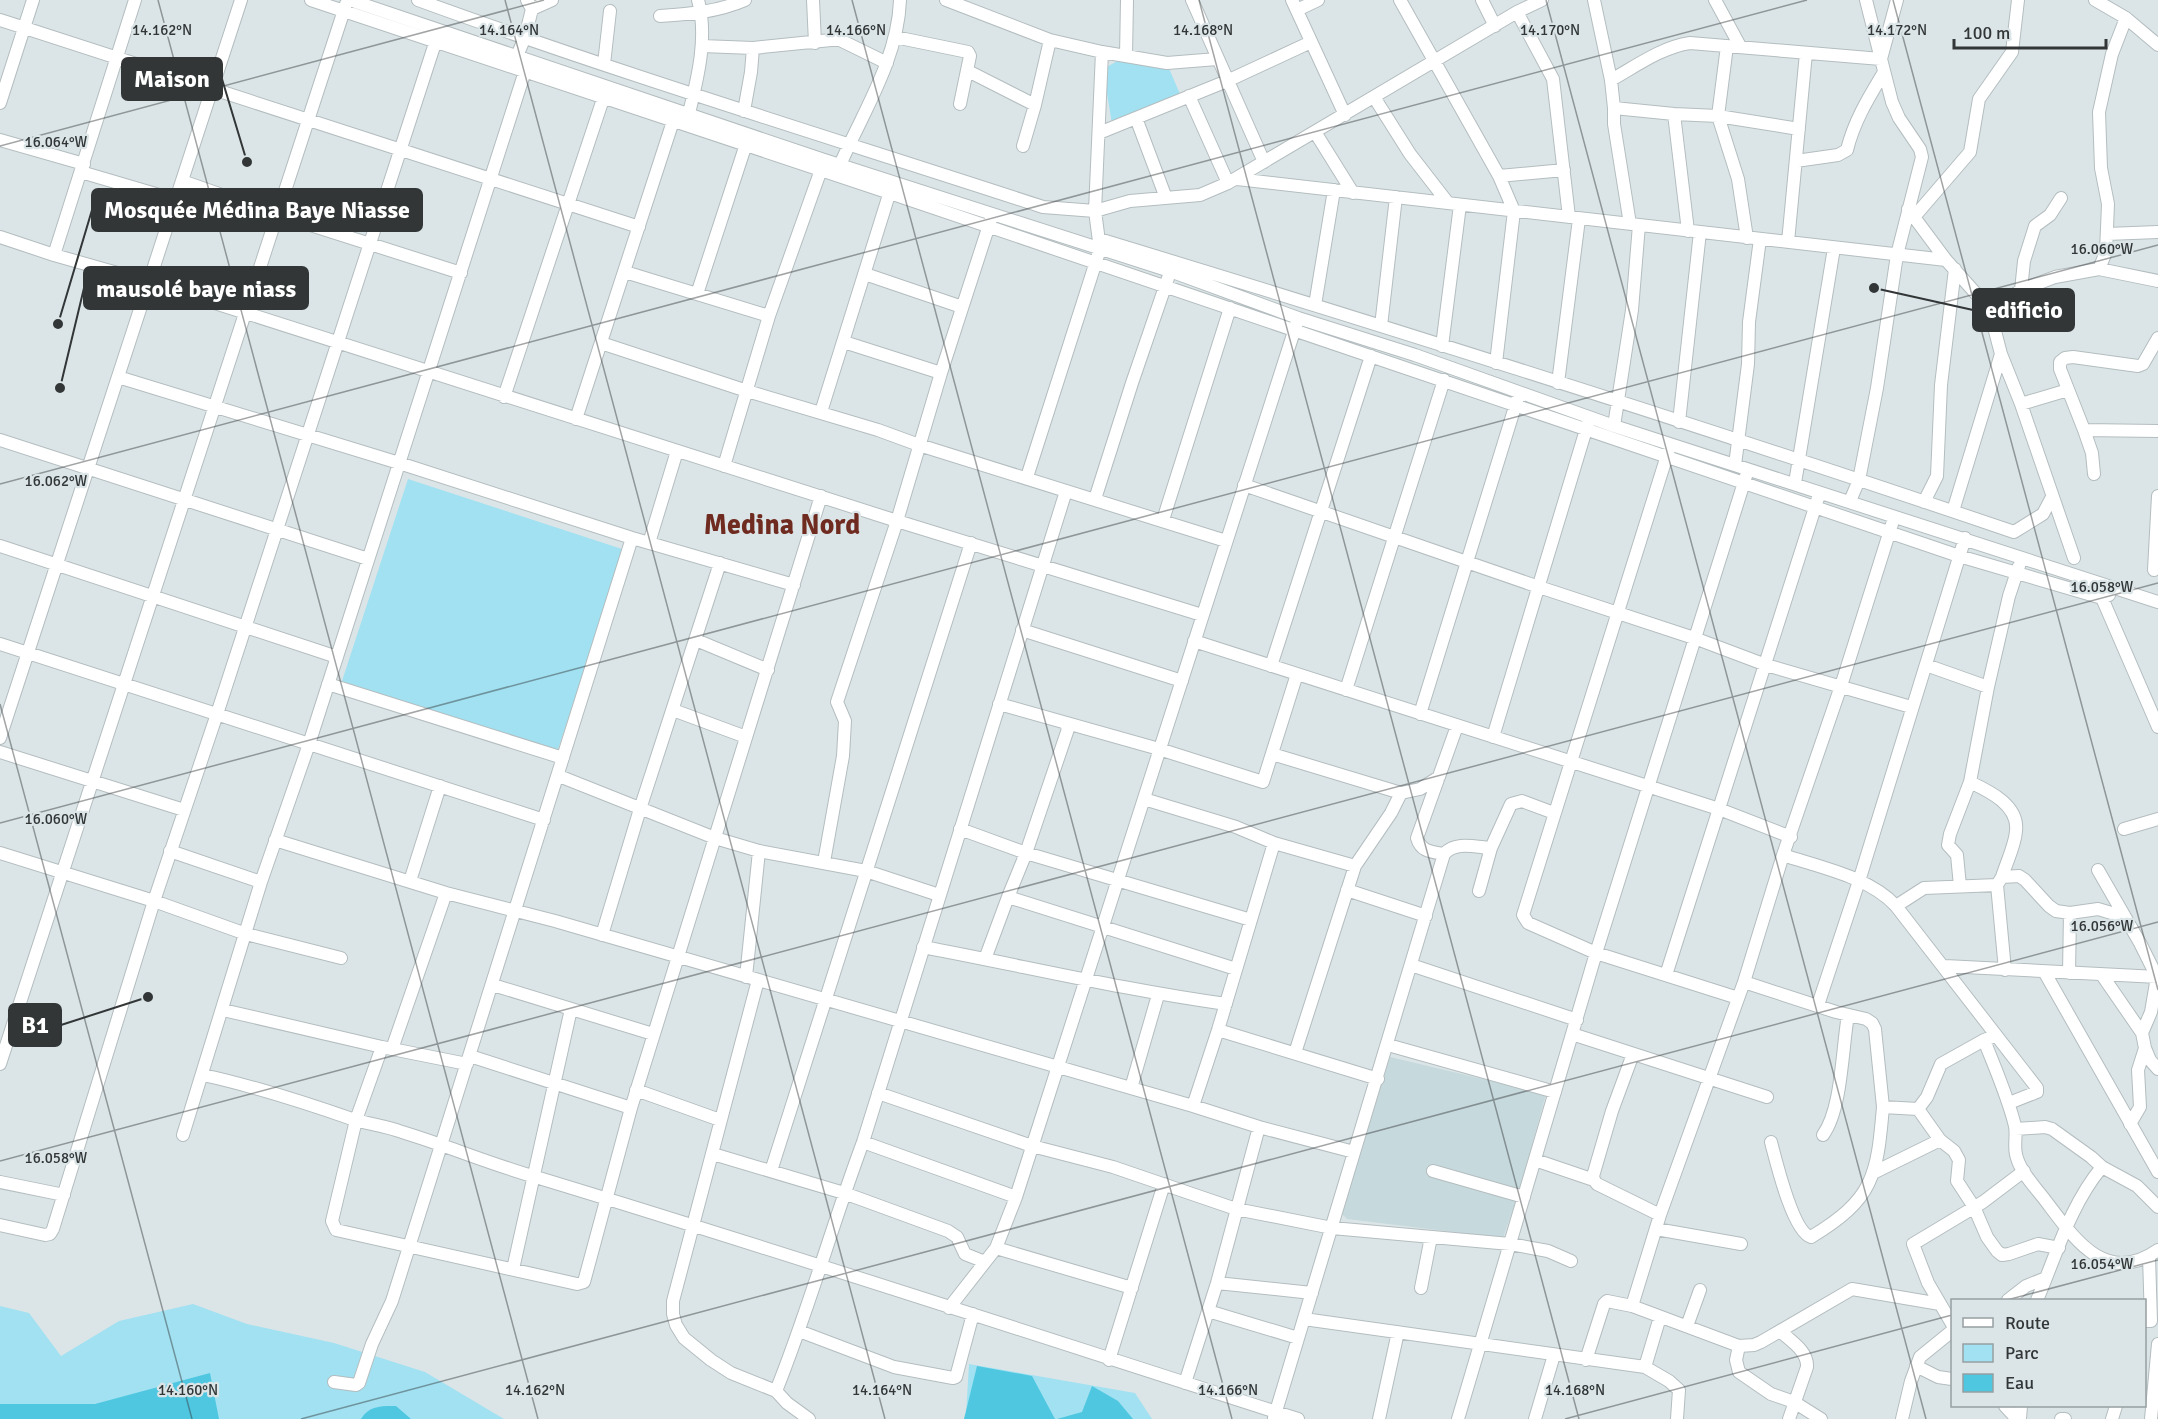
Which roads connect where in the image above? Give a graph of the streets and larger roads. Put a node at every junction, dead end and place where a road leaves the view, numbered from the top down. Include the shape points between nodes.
1 (33, 0) edge
2 (135, 0) edge
3 (241, 0) edge
4 (310, 0) edge
5 (418, 0) edge
6 (552, 0) edge
7 (698, 0) edge
8 (745, 0) edge
9 (813, 0) edge
10 (900, 0) edge
11 (946, 0) edge
12 (1127, 0) edge
13 (1192, 0) edge
14 (1318, 0) edge
15 (1400, 0) edge
16 (1482, 0) edge
17 (1542, 0) edge
18 (1594, 0) edge
19 (1715, 0) edge
20 (1866, 0) edge
21 (1897, 0) edge
22 (2018, 0) edge
23 (2095, 0) edge
24 (347, 4) edge
25 (529, 5) edge
26 (1295, 5) edge
27 (610, 11) dead end
28 (1517, 12) junction
29 (702, 13) junction
30 (660, 16) dead end
31 (2126, 18) junction
32 (0, 20) edge
33 (1495, 26) junction
34 (25, 28) junction
35 (437, 36) junction
36 (525, 37) junction
37 (894, 37) junction
38 (1050, 40) junction
39 (1311, 42) junction
40 (815, 43) junction
41 (2158, 45) edge
42 (702, 46) junction
43 (1734, 46) junction
44 (753, 48) junction
45 (1102, 52) junction
46 (1806, 53) junction
47 (1126, 56) junction
48 (117, 59) junction
49 (1217, 59) junction
50 (1435, 61) junction
51 (524, 62) junction
52 (604, 63) junction
53 (887, 63) junction
54 (1883, 66) junction
55 (968, 71) junction
56 (1611, 80) junction
57 (1227, 81) junction
58 (212, 90) junction
59 (605, 91) junction
60 (693, 94) junction
61 (1189, 96) junction
62 (1374, 97) junction
63 (0, 103) edge
64 (960, 105) dead end
65 (1035, 105) junction
66 (1614, 108) junction
67 (744, 111) junction
68 (680, 114) junction
69 (1674, 114) junction
70 (1344, 115) junction
71 (1718, 116) junction
72 (1136, 118) junction
73 (308, 121) junction
74 (1799, 129) junction
75 (1315, 132) junction
76 (1100, 133) junction
77 (747, 139) junction
78 (0, 140) edge
79 (849, 144) junction
80 (1023, 146) dead end
81 (400, 150) junction
82 (1796, 161) junction
83 (1264, 162) junction
84 (822, 165) junction
85 (840, 165) junction
86 (83, 168) junction
87 (1564, 170) junction
88 (1499, 176) junction
89 (491, 180) junction
90 (182, 181) junction
91 (1233, 181) junction
92 (892, 187) junction
93 (1334, 190) junction
94 (1353, 193) junction
95 (1396, 197) junction
96 (1166, 198) junction
97 (2061, 198) dead end
98 (176, 200) junction
99 (567, 204) junction
100 (1454, 204) junction
101 (1043, 207) junction
102 (1095, 211) junction
103 (1514, 211) junction
104 (993, 213) junction
105 (1911, 213) junction
106 (276, 214) junction
107 (1574, 218) junction
108 (1024, 223) junction
109 (1635, 225) junction
110 (988, 226) junction
111 (639, 227) junction
112 (1694, 232) junction
113 (2158, 232) edge
114 (2107, 234) junction
115 (0, 237) edge
116 (1754, 238) junction
117 (1788, 242) junction
118 (370, 243) junction
119 (1099, 244) junction
120 (1834, 248) junction
121 (54, 255) junction
122 (1897, 255) junction
123 (1095, 262) junction
124 (1950, 265) junction
125 (2099, 270) junction
126 (1170, 271) junction
127 (624, 272) junction
128 (461, 273) junction
129 (865, 274) junction
130 (2158, 281) edge
131 (149, 282) junction
132 (1165, 286) junction
133 (2021, 290) junction
134 (697, 294) junction
135 (1315, 305) junction
136 (962, 307) junction
137 (1230, 308) junction
138 (1990, 312) junction
139 (245, 313) junction
140 (769, 316) junction
141 (1296, 324) junction
142 (1381, 326) junction
143 (2158, 338) edge
144 (844, 342) junction
145 (337, 343) junction
146 (601, 343) junction
147 (1442, 346) junction
148 (2001, 354) junction
149 (1371, 356) junction
150 (1496, 363) junction
151 (429, 373) junction
152 (941, 373) junction
153 (118, 376) junction
154 (1444, 380) junction
155 (1558, 383) junction
156 (2068, 390) junction
157 (747, 391) junction
158 (504, 397) junction
159 (1517, 398) junction
160 (1619, 403) junction
161 (2021, 404) junction
162 (215, 406) junction
163 (821, 412) junction
164 (576, 419) junction
165 (1588, 422) junction
166 (1679, 422) junction
167 (1614, 426) junction
168 (2084, 430) junction
169 (2158, 431) edge
170 (308, 435) junction
171 (0, 440) edge
172 (1739, 442) junction
173 (919, 445) junction
174 (1669, 450) junction
175 (677, 451) junction
176 (1800, 461) junction
177 (399, 463) junction
178 (1735, 465) junction
179 (724, 466) junction
180 (88, 468) junction
181 (1748, 469) junction
182 (2094, 474) dead end
183 (1027, 477) junction
184 (1859, 480) junction
185 (1745, 482) junction
186 (1795, 483) junction
187 (1244, 485) junction
188 (1066, 491) junction
189 (1820, 491) junction
190 (821, 496) junction
191 (2158, 496) edge
192 (2052, 497) junction
193 (1095, 499) junction
194 (184, 500) junction
195 (1850, 501) junction
196 (1924, 502) junction
197 (1816, 506) junction
198 (1953, 511) junction
199 (1320, 513) junction
200 (1895, 518) junction
201 (1162, 520) junction
202 (897, 521) junction
203 (277, 530) junction
204 (1889, 531) junction
205 (632, 538) junction
206 (1394, 538) junction
207 (1965, 538) junction
208 (1226, 541) junction
209 (648, 543) junction
210 (971, 543) junction
211 (0, 546) edge
212 (1959, 555) junction
213 (2022, 557) junction
214 (2074, 558) dead end
215 (368, 559) junction
216 (1467, 562) junction
217 (720, 563) junction
218 (57, 564) junction
219 (1042, 565) junction
220 (2154, 570) dead end
221 (2016, 573) junction
222 (794, 585) junction
223 (1539, 587) junction
224 (2121, 589) junction
225 (153, 596) junction
226 (2102, 598) junction
227 (2158, 602) edge
228 (1619, 613) junction
229 (1202, 615) junction
230 (246, 627) junction
231 (1022, 630) junction
232 (1697, 639) junction
233 (696, 640) junction
234 (1194, 641) junction
235 (0, 644) edge
236 (28, 653) junction
237 (337, 657) junction
238 (1766, 665) junction
239 (1926, 665) junction
240 (1271, 666) junction
241 (768, 670) junction
242 (1297, 674) junction
243 (1182, 681) junction
244 (124, 684) junction
245 (328, 684) junction
246 (1841, 686) junction
247 (1988, 687) junction
248 (1346, 690) junction
249 (999, 704) junction
250 (1911, 707) junction
251 (673, 710) junction
252 (217, 714) junction
253 (1419, 714) junction
254 (1066, 724) junction
255 (1457, 726) junction
256 (2158, 727) edge
257 (746, 737) junction
258 (1493, 737) junction
259 (0, 738) edge
260 (309, 744) junction
261 (1159, 749) junction
262 (0, 752) edge
263 (1272, 754) junction
264 (563, 758) junction
265 (1572, 762) junction
266 (559, 776) junction
267 (1439, 777) junction
268 (92, 782) junction
269 (1970, 782) junction
270 (440, 786) junction
271 (1649, 787) junction
272 (1401, 793) junction
273 (1144, 799) junction
274 (640, 809) junction
275 (1719, 809) junction
276 (184, 810) junction
277 (1554, 813) junction
278 (2158, 819) edge
279 (544, 820) junction
280 (2124, 829) dead end
281 (960, 830) junction
282 (1791, 837) junction
283 (715, 838) junction
284 (275, 840) junction
285 (1274, 843) junction
286 (1491, 848) junction
287 (170, 851) junction
288 (759, 851) junction
289 (0, 853) edge
290 (1026, 853) junction
291 (1444, 854) junction
292 (1783, 855) junction
293 (824, 862) junction
294 (1354, 866) junction
295 (2098, 870) dead end
296 (866, 871) junction
297 (62, 873) junction
298 (1118, 879) junction
299 (410, 881) junction
300 (1859, 881) junction
301 (2000, 881) junction
302 (261, 882) junction
303 (1960, 886) junction
304 (1347, 890) junction
305 (1479, 891) dead end
306 (446, 893) junction
307 (939, 894) junction
308 (1008, 897) junction
309 (154, 901) junction
310 (1896, 906) junction
311 (516, 910) junction
312 (2070, 913) junction
313 (1426, 916) junction
314 (2125, 917) junction
315 (1251, 920) junction
316 (1102, 927) junction
317 (246, 934) junction
318 (602, 935) junction
319 (923, 947) junction
320 (1596, 952) junction
321 (678, 957) junction
322 (340, 958) dead end
323 (985, 959) junction
324 (1411, 965) junction
325 (1945, 966) junction
326 (1236, 969) junction
327 (2005, 970) junction
328 (2045, 973) junction
329 (2069, 973) junction
330 (1666, 975) junction
331 (2102, 975) junction
332 (2157, 977) edge
333 (752, 978) junction
334 (1086, 980) junction
335 (1743, 982) junction
336 (493, 985) junction
337 (1158, 994) junction
338 (1738, 998) junction
339 (826, 1000) junction
340 (1226, 1004) junction
341 (1818, 1005) junction
342 (571, 1009) junction
343 (223, 1010) junction
344 (1848, 1015) junction
345 (1576, 1020) junction
346 (900, 1021) junction
347 (1218, 1030) junction
348 (2142, 1033) junction
349 (653, 1034) junction
350 (1572, 1034) junction
351 (1989, 1038) junction
352 (1388, 1045) junction
353 (386, 1048) junction
354 (2145, 1048) junction
355 (1295, 1053) junction
356 (1633, 1054) junction
357 (469, 1060) junction
358 (0, 1064) edge
359 (1058, 1066) junction
360 (2158, 1069) edge
361 (202, 1075) junction
362 (1378, 1079) junction
363 (1709, 1080) junction
364 (555, 1083) junction
365 (1131, 1088) junction
366 (636, 1090) junction
367 (1555, 1092) junction
368 (878, 1093) junction
369 (1767, 1097) dead end
370 (2009, 1103) junction
371 (1193, 1106) junction
372 (1883, 1107) junction
373 (631, 1108) junction
374 (1918, 1109) junction
375 (356, 1120) junction
376 (720, 1120) junction
377 (2130, 1124) junction
378 (1259, 1126) junction
379 (2016, 1130) junction
380 (183, 1135) dead end
381 (1823, 1135) dead end
382 (1940, 1140) junction
383 (863, 1142) junction
384 (1771, 1142) dead end
385 (441, 1145) junction
386 (1032, 1146) junction
387 (1354, 1152) junction
388 (713, 1154) junction
389 (1535, 1160) junction
390 (2102, 1167) junction
391 (771, 1171) junction
392 (1433, 1171) dead end
393 (2024, 1171) junction
394 (1875, 1172) junction
395 (2158, 1172) edge
396 (535, 1177) junction
397 (1594, 1180) junction
398 (0, 1182) edge
399 (1164, 1184) junction
400 (844, 1193) junction
401 (64, 1195) junction
402 (1016, 1197) junction
403 (1524, 1197) junction
404 (606, 1198) junction
405 (1974, 1207) junction
406 (2158, 1207) edge
407 (1236, 1209) junction
408 (1660, 1215) junction
409 (0, 1225) edge
410 (693, 1225) junction
411 (1332, 1228) junction
412 (2067, 1228) junction
413 (1656, 1229) junction
414 (1431, 1237) junction
415 (1510, 1244) junction
416 (1742, 1244) dead end
417 (410, 1245) junction
418 (996, 1248) junction
419 (2058, 1248) junction
420 (2154, 1253) edge
421 (1571, 1261) dead end
422 (985, 1262) junction
423 (821, 1265) junction
424 (513, 1269) junction
425 (2046, 1278) junction
426 (1216, 1283) junction
427 (1132, 1288) junction
428 (1421, 1288) dead end
429 (1700, 1290) dead end
430 (1312, 1293) junction
431 (2009, 1299) edge
432 (2037, 1299) edge
433 (1940, 1304) junction
434 (1632, 1306) junction
435 (949, 1308) junction
436 (1208, 1311) junction
437 (973, 1314) junction
438 (1660, 1317) junction
439 (1304, 1319) junction
440 (2152, 1320) edge
441 (1951, 1321) edge
442 (1687, 1326) junction
443 (799, 1331) junction
444 (1780, 1331) junction
445 (1398, 1332) junction
446 (1951, 1332) edge
447 (1298, 1338) junction
448 (1480, 1344) junction
449 (2158, 1344) edge
450 (1739, 1346) junction
451 (1554, 1355) junction
452 (1109, 1360) junction
453 (1586, 1360) junction
454 (1916, 1366) junction
455 (1645, 1367) junction
456 (1951, 1379) edge
457 (334, 1382) dead end
458 (1185, 1383) junction
459 (2150, 1389) edge
460 (776, 1391) junction
461 (1794, 1402) junction
462 (2006, 1407) edge
463 (1275, 1416) edge
464 (809, 1419) edge
465 (1298, 1419) edge
466 (1379, 1419) edge
467 (1458, 1419) edge
468 (1536, 1419) edge
469 (1677, 1419) edge
470 (1790, 1419) edge
471 (1821, 1419) edge
472 (1902, 1419) edge
473 (2018, 1419) edge
474 (2151, 1419) edge

1 - 34 street
2 - 48 street
3 - 58 street
4 - 24 street
5 - 36 street
6 - 25 street
7 - 29 street
8 - 29 street
9 - 40 street
10 - 37 street
11 - 38 street
12 - 47 street
13 - 49 street
14 - 26 street
15 - 50 street
16 - 33 street
17 - 28 street
18 - 56 street
19 - 43 street
20 - 54 street
21 - 54 street
22 - 105 street via 2012,51 1979,99 1970,152
23 - 31 street
24 - 35 street
24 - 73 street
25 - 36 street
26 - 39 street
27 - 52 street
28 - 33 street
28 - 87 street via 1553,79
29 - 30 street
29 - 42 street
31 - 41 street
31 - 114 street via 2112,54 2100,112
32 - 34 street
33 - 50 street
34 - 48 street
34 - 63 street
35 - 51 street
35 - 51 street
35 - 81 street
36 - 51 street
36 - 52 street
37 - 53 street
37 - 55 street via 968,52
38 - 45 street
38 - 65 street
39 - 57 street
39 - 70 street
40 - 44 street
40 - 53 street via 840,40
42 - 44 street
42 - 60 street
43 - 46 street
43 - 56 street via 1678,45
43 - 71 street
44 - 67 street
45 - 47 street
45 - 76 street
46 - 54 street
46 - 74 street
47 - 49 street via 1177,63
48 - 58 street
48 - 86 street
49 - 57 street
50 - 62 street
50 - 88 street
51 - 59 street
51 - 89 street
52 - 60 street
53 - 79 street
54 - 82 street via 1847,150
54 - 105 street via 1899,118 1922,157
55 - 64 street
55 - 65 street
56 - 66 street
57 - 61 street
57 - 83 street
58 - 73 street
58 - 90 street
59 - 68 street
59 - 99 street
60 - 67 street
60 - 68 street
61 - 72 street
61 - 91 street
62 - 70 street
62 - 100 street via 1410,154
65 - 80 street
66 - 69 street
66 - 109 street
67 - 79 street
68 - 77 street
68 - 111 street
69 - 71 street
69 - 112 street
70 - 75 street
71 - 74 street
71 - 116 street
72 - 76 street
72 - 96 street
73 - 81 street
73 - 106 street
74 - 82 street
75 - 83 street
75 - 94 street
76 - 102 street
77 - 84 street
77 - 134 street
78 - 86 street
79 - 85 street
79 - 101 street
81 - 89 street
81 - 118 street
82 - 117 street
83 - 91 street
84 - 85 street
84 - 92 street
84 - 140 street
85 - 92 street
86 - 98 street
86 - 121 street
87 - 88 street
87 - 107 street
88 - 103 street
89 - 99 street
89 - 128 street
90 - 98 street
90 - 106 street
91 - 93 street
91 - 96 street via 1200,195
92 - 104 street
92 - 110 street
92 - 129 street
93 - 94 street
93 - 135 street
94 - 95 street
95 - 100 street
95 - 142 street
96 - 102 street via 1130,201
97 - 133 street via 2050,215 2035,226 2024,261
98 - 131 street
99 - 111 street
99 - 158 street
100 - 103 street
100 - 147 street
101 - 102 street
101 - 108 street
102 - 119 street
103 - 107 street
103 - 150 street
104 - 108 street
104 - 110 street
105 - 122 street
105 - 124 street
106 - 118 street
106 - 139 street
107 - 109 street
107 - 155 street
108 - 119 street
109 - 112 street
109 - 160 street via 1632,310
110 - 123 street
110 - 136 street
111 - 127 street
112 - 116 street
112 - 166 street
113 - 114 street
114 - 125 street
115 - 121 street
116 - 117 street
116 - 172 street via 1748,364
117 - 120 street
118 - 128 street
118 - 145 street
119 - 123 street
119 - 126 street
119 - 135 street
120 - 122 street
120 - 176 street
121 - 131 street
122 - 124 street
122 - 184 street
123 - 132 street
123 - 183 street
124 - 138 street
124 - 196 street via 1937,476
125 - 130 street
125 - 133 street via 2055,277
126 - 132 street
126 - 141 street
127 - 134 street
127 - 146 street
128 - 151 street
129 - 136 street
129 - 144 street
131 - 139 street
131 - 153 street
132 - 137 street
132 - 193 street
133 - 138 street
134 - 140 street
135 - 142 street
136 - 152 street
137 - 141 street
137 - 201 street
138 - 148 street
139 - 145 street
139 - 162 street
140 - 157 street
141 - 149 street
141 - 159 street via 1415,355
141 - 187 street
142 - 147 street
143 - 156 street via 2138,366 2065,358 2060,369
144 - 152 street
144 - 163 street
145 - 151 street
145 - 170 street
146 - 157 street
146 - 164 street
147 - 150 street
148 - 161 street
148 - 198 street
149 - 154 street
149 - 199 street
150 - 155 street
151 - 158 street
151 - 177 street
152 - 173 street
153 - 162 street
153 - 180 street
154 - 159 street
154 - 206 street
155 - 160 street
156 - 161 street
156 - 168 street
157 - 163 street
157 - 179 street
158 - 164 street
159 - 165 street
159 - 216 street
160 - 166 street
160 - 167 street
161 - 192 street
162 - 170 street
162 - 194 street
163 - 173 street
164 - 175 street
165 - 167 street
165 - 174 street
165 - 223 street
166 - 172 street
167 - 174 street
168 - 169 street
168 - 182 street
170 - 177 street
170 - 203 street
171 - 180 street
172 - 176 street
172 - 178 street
173 - 183 street
173 - 202 street
174 - 178 street
174 - 185 street
174 - 228 street
175 - 179 street
175 - 209 street
176 - 184 street
176 - 186 street
177 - 205 street
177 - 215 street
178 - 181 street
179 - 190 street
180 - 194 street
180 - 218 street
181 - 185 street
181 - 186 street
183 - 188 street
184 - 195 street
184 - 196 street
185 - 197 street
185 - 232 street
186 - 189 street
187 - 199 street
187 - 208 street
188 - 193 street
188 - 219 street
189 - 195 street
189 - 197 street
190 - 202 street
190 - 222 street
191 - 220 street
192 - 198 street via 2043,514 2017,532
192 - 214 street
193 - 201 street
194 - 203 street
194 - 225 street
195 - 200 street
196 - 198 street
197 - 204 street
197 - 238 street
199 - 206 street
199 - 240 street
200 - 204 street
200 - 207 street
201 - 208 street
202 - 210 street
202 - 293 street via 837,702 845,721 843,756
203 - 215 street
203 - 230 street
204 - 212 street
204 - 246 street
205 - 209 street
205 - 264 street
206 - 216 street
206 - 248 street
207 - 212 street
207 - 213 street
208 - 229 street
209 - 217 street
210 - 219 street
210 - 296 street
211 - 218 street
212 - 221 street
212 - 239 street
213 - 221 street
213 - 224 street
215 - 237 street
216 - 223 street
216 - 253 street
217 - 222 street
217 - 233 street
218 - 225 street
218 - 236 street
219 - 229 street
219 - 231 street
221 - 226 street
221 - 247 street
222 - 241 street
223 - 228 street
223 - 258 street
224 - 226 street
224 - 227 street
225 - 230 street
225 - 244 street
226 - 256 street
228 - 232 street
228 - 265 street
229 - 234 street
230 - 237 street
230 - 252 street
231 - 243 street
231 - 249 street
232 - 238 street
232 - 271 street
233 - 241 street
233 - 251 street
234 - 240 street
234 - 243 street
235 - 236 street
236 - 244 street
236 - 259 street
237 - 245 street
238 - 246 street
238 - 275 street
239 - 247 street
239 - 250 street
240 - 242 street
241 - 257 street
242 - 248 street
242 - 263 street
243 - 261 street
244 - 252 street
244 - 268 street
245 - 260 street
245 - 264 street
246 - 250 street
246 - 282 street
247 - 269 street
248 - 253 street
249 - 254 street
249 - 281 street
250 - 300 street
251 - 257 street
251 - 274 street
252 - 260 street
252 - 276 street
253 - 255 street
254 - 261 street
254 - 290 street via 1068,729
255 - 258 street
255 - 267 street
257 - 283 street
258 - 265 street
260 - 270 street
260 - 284 street
261 - 263 street via 1263,782
261 - 273 street
262 - 268 street
263 - 272 street
264 - 266 street
265 - 271 street
265 - 277 street
266 - 274 street
266 - 279 street
267 - 272 street via 1420,789
267 - 291 street via 1417,838 1425,850
268 - 276 street
268 - 297 street
269 - 301 street via 2002,801 2014,816 2017,830
269 - 303 street via 1948,845 1957,855
270 - 279 street
270 - 299 street
271 - 275 street
271 - 320 street
272 - 294 street
273 - 285 street
273 - 298 street
274 - 283 street
274 - 318 street
275 - 282 street
275 - 330 street
276 - 287 street
277 - 286 street via 1516,801 1511,804
277 - 320 street via 1523,915 1528,923
278 - 280 street
279 - 311 street
281 - 290 street
281 - 307 street
282 - 292 street
283 - 288 street
283 - 321 street
284 - 299 street
284 - 302 street
285 - 294 street
285 - 315 street
286 - 291 street via 1457,846
286 - 305 street
287 - 302 street
287 - 309 street
288 - 293 street
288 - 333 street
289 - 297 street
290 - 298 street
290 - 308 street
291 - 313 street
292 - 300 street
292 - 335 street
293 - 296 street
294 - 304 street
295 - 314 street
296 - 307 street
296 - 339 street
297 - 309 street
297 - 358 street
298 - 315 street
298 - 316 street
299 - 306 street
300 - 310 street via 1878,890
300 - 341 street
301 - 303 street
301 - 312 street via 2019,876 2049,906
301 - 327 street
302 - 317 street
303 - 310 street via 1924,888
304 - 313 street
304 - 355 street
306 - 311 street
306 - 353 street
307 - 319 street
308 - 316 street
308 - 323 street
309 - 317 street
309 - 401 street
310 - 325 street
311 - 318 street
311 - 336 street
312 - 314 street via 2098,909
312 - 329 street
313 - 324 street
314 - 332 street
315 - 326 street
316 - 326 street
316 - 334 street
317 - 322 street
317 - 343 street
318 - 321 street
319 - 323 street
319 - 346 street
320 - 330 street
320 - 345 street
321 - 333 street
321 - 349 street
323 - 334 street
324 - 345 street
324 - 352 street
325 - 327 street
325 - 351 street
326 - 340 street
327 - 328 street
328 - 329 street
328 - 377 street
329 - 331 street
330 - 338 street
331 - 332 street
331 - 348 street
332 - 348 street via 2151,1012
333 - 339 street
333 - 376 street
334 - 337 street
334 - 359 street
335 - 338 street
335 - 341 street
336 - 342 street
336 - 357 street
337 - 340 street
337 - 365 street
338 - 363 street
339 - 346 street
339 - 391 street
340 - 347 street
341 - 344 street
342 - 349 street
342 - 364 street
343 - 353 street
343 - 361 street
344 - 372 street via 1866,1019 1875,1029
344 - 381 street via 1835,1109
345 - 350 street
346 - 359 street
346 - 368 street
347 - 355 street
347 - 371 street
348 - 354 street
349 - 366 street
350 - 356 street
350 - 367 street
351 - 370 street
351 - 370 street via 2038,1090
351 - 374 street via 1941,1064
352 - 362 street
352 - 367 street
353 - 357 street
353 - 375 street
354 - 360 street
354 - 377 street via 2138,1070 2140,1107
355 - 362 street
356 - 363 street
356 - 397 street via 1612,1111
357 - 364 street
357 - 385 street
359 - 365 street
359 - 386 street
361 - 375 street via 297,1099
361 - 380 street
362 - 387 street
363 - 369 street
363 - 408 street
364 - 373 street
364 - 396 street
365 - 371 street
366 - 373 street
366 - 376 street
367 - 389 street
368 - 383 street
368 - 386 street
370 - 379 street
371 - 378 street
372 - 374 street
372 - 394 street
373 - 404 street
374 - 382 street
375 - 385 street
375 - 417 street via 333,1226 336,1230
376 - 388 street
377 - 395 street
378 - 387 street
378 - 407 street
379 - 390 street via 2052,1129
379 - 393 street via 2016,1157
382 - 394 street
382 - 405 street via 1959,1160 1957,1180
383 - 400 street
383 - 402 street
384 - 394 street via 1783,1184 1806,1236 1812,1237 1831,1226 1848,1211
385 - 396 street
385 - 417 street
386 - 399 street
386 - 402 street
387 - 411 street
388 - 391 street
388 - 410 street
389 - 397 street
389 - 403 street
390 - 406 street via 2137,1186
390 - 412 street
391 - 400 street
392 - 403 street
393 - 405 street
393 - 412 street
396 - 404 street
396 - 424 street
397 - 408 street
398 - 401 street
399 - 407 street
399 - 427 street
400 - 422 street via 948,1232 957,1237 966,1254
400 - 423 street
401 - 409 street via 50,1234
402 - 418 street
403 - 415 street
404 - 410 street
404 - 424 street via 584,1282 578,1284
405 - 419 street via 1987,1237 2002,1255 2038,1244
405 - 433 street via 1914,1244 1920,1266
407 - 411 street
407 - 426 street
408 - 413 street
410 - 423 street
410 - 460 street via 673,1301 676,1325 684,1338 711,1360 731,1373
411 - 414 street
411 - 430 street
412 - 419 street
412 - 420 street via 2085,1250 2109,1262 2135,1261
413 - 416 street
413 - 434 street
414 - 415 street
414 - 428 street
415 - 421 street via 1548,1251
415 - 448 street
417 - 424 street
417 - 457 street via 361,1379 356,1385
418 - 422 street
418 - 427 street
419 - 425 street
420 - 440 street
422 - 435 street
423 - 435 street
423 - 443 street
425 - 431 street
425 - 432 street
426 - 430 street
426 - 436 street
427 - 452 street
429 - 442 street
430 - 439 street
433 - 441 street
433 - 444 street via 1852,1289
434 - 438 street
434 - 453 street via 1611,1301 1604,1304
435 - 437 street
436 - 447 street
436 - 458 street
437 - 443 street via 956,1377 952,1378 894,1367
437 - 452 street
438 - 442 street
438 - 455 street
439 - 445 street
439 - 447 street
442 - 450 street
443 - 460 street
444 - 450 street via 1757,1344
444 - 461 street via 1808,1359
445 - 448 street
445 - 466 street
446 - 454 street via 1924,1352
447 - 463 street
448 - 451 street
448 - 467 street
449 - 459 street
450 - 461 street via 1739,1372 1771,1394
451 - 453 street
451 - 468 street
452 - 458 street
453 - 455 street
454 - 456 street
454 - 472 street
455 - 469 street via 1679,1390
458 - 463 street
459 - 474 street
460 - 464 street
461 - 470 street
461 - 471 street
462 - 473 street
463 - 465 street

